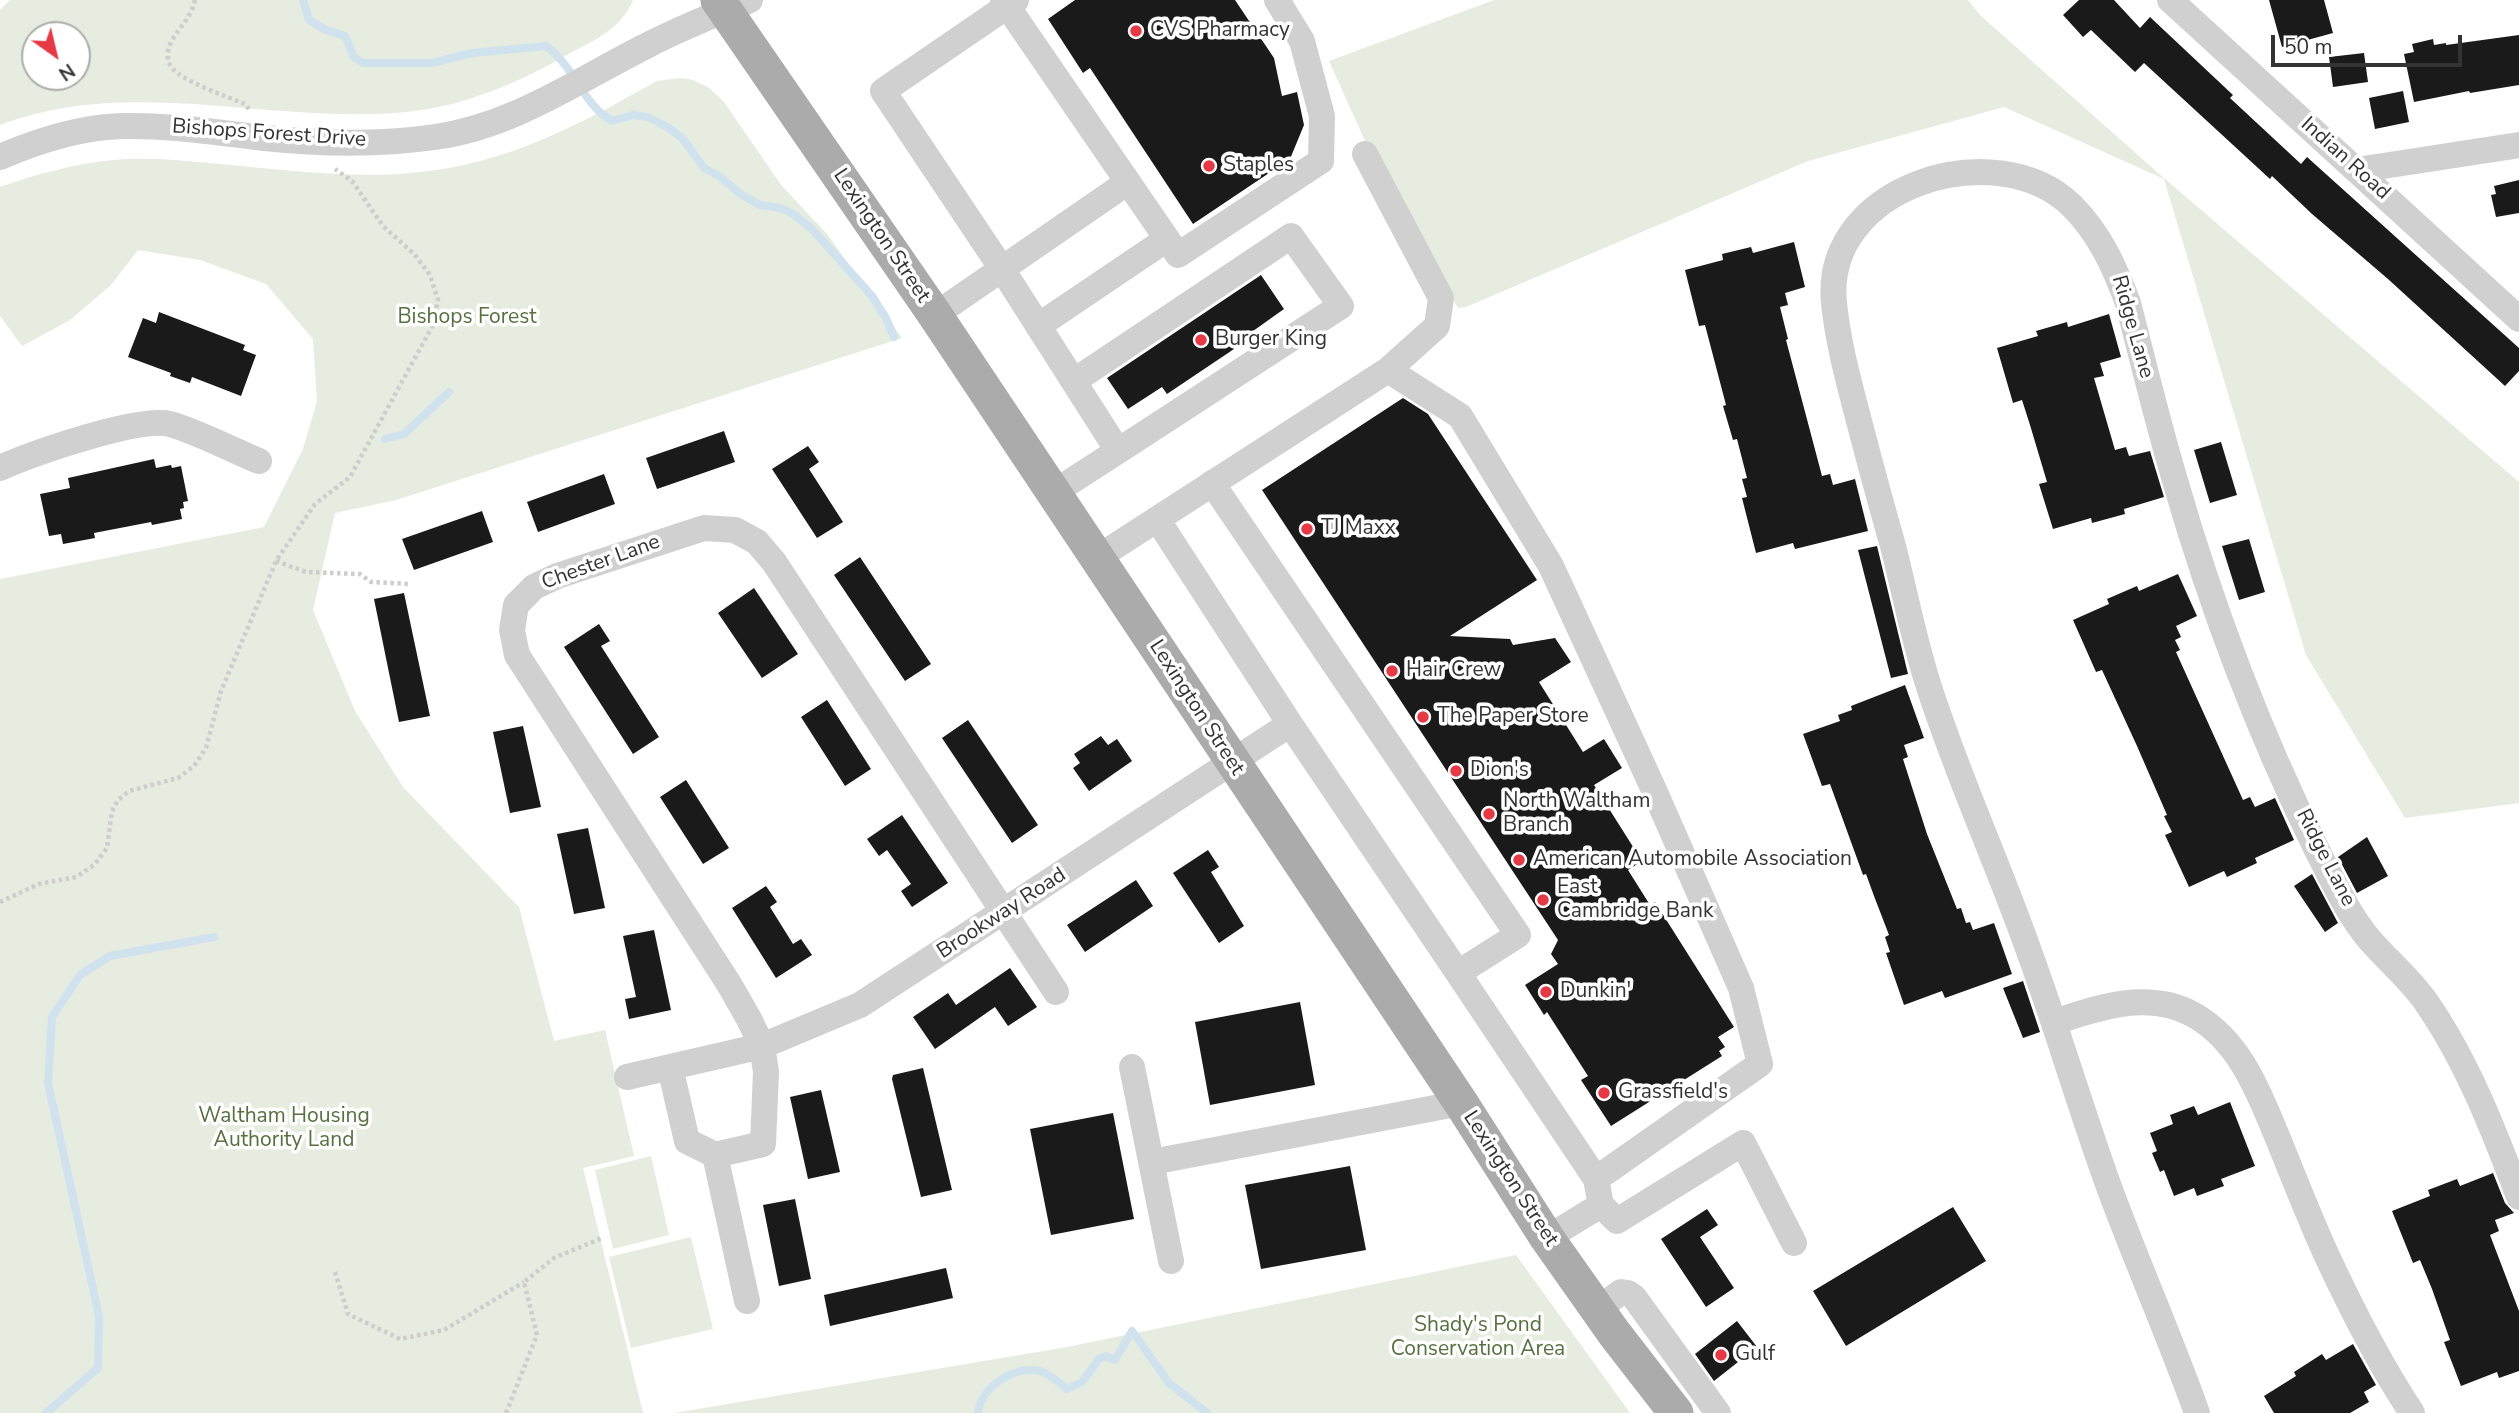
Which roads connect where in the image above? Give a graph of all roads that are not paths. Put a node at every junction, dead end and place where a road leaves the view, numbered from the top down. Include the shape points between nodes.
1 (1278, 0) edge
2 (2169, 0) edge
3 (1009, 2) edge
4 (731, 3) edge
5 (2519, 145) edge
6 (1365, 154) dead end
7 (0, 158) edge
8 (2357, 170) junction
9 (1128, 182) junction
10 (1167, 239) junction
11 (1002, 269) junction
12 (935, 315) junction
13 (2519, 319) edge
14 (1038, 326) junction
15 (1388, 370) junction
16 (1074, 381) junction
17 (1118, 451) junction
18 (259, 461) dead end
19 (0, 468) edge
20 (1212, 483) junction
21 (1054, 493) junction
22 (1157, 519) junction
23 (1097, 558) junction
24 (1290, 724) junction
25 (1232, 762) junction
26 (1005, 911) junction
27 (1458, 973) junction
28 (1056, 992) dead end
29 (2055, 1022) junction
30 (762, 1046) junction
31 (670, 1067) junction
32 (1132, 1067) dead end
33 (627, 1077) dead end
34 (1461, 1103) junction
35 (715, 1155) junction
36 (1152, 1163) junction
37 (1596, 1179) junction
38 (2519, 1197) edge
39 (1601, 1205) junction
40 (1547, 1238) junction
41 (1794, 1244) dead end
42 (1171, 1261) dead end
43 (747, 1301) dead end
44 (1597, 1310) junction
45 (1676, 1413) edge
46 (1718, 1413) edge
47 (2197, 1413) edge
48 (2412, 1413) edge

1 - 10 street via 1302,41 1322,116 1321,161 1178,255
2 - 8 street, Indian Road
3 - 9 street
3 - 11 street via 883,91
4 - 7 street, Bishops Forest Drive via 534,107 438,137 338,143 168,126 120,126 71,134
4 - 12 main road, Lexington Street
5 - 8 street
6 - 15 street via 1441,298 1437,326
8 - 13 street, Indian Road
9 - 10 street
9 - 11 street
10 - 14 street
11 - 12 street
11 - 14 street
12 - 21 main road, Lexington Street
14 - 16 street
15 - 20 street
15 - 37 street via 1460,415 1551,566 1741,988 1760,1064
16 - 17 street
16 - 17 street via 1291,236 1341,306
17 - 21 street
18 - 19 street via 168,424 137,425 31,454
20 - 22 street
20 - 27 street via 1518,935
21 - 23 main road, Lexington Street
22 - 23 street
22 - 24 street
23 - 25 main road, Lexington Street
24 - 25 street, Brookway Road
24 - 27 street
25 - 26 street, Brookway Road
25 - 34 main road, Lexington Street
26 - 28 street, Chester Lane
26 - 30 street, Brookway Road via 860,1006
26 - 30 street, Chester Lane via 757,542 734,530 705,528 534,587 516,605 512,630 517,654 729,984
27 - 37 street
29 - 38 street, Ridge Lane via 1927,682 1848,380 1833,301 1834,270 1844,244 1863,218 1904,188 1969,173 2006,174 2038,184 2070,204 2097,236 2116,269 2189,527 2247,692 2343,899 2367,937 2426,1001 2474,1087
29 - 47 street, Ridge Lane via 2106,1177
29 - 48 street via 2128,1002 2161,1004 2192,1014 2240,1057 2326,1254
30 - 31 street, Brookway Road
30 - 35 street via 766,1072 763,1144
31 - 33 street, Brookway Road
31 - 35 street via 687,1141
32 - 36 street
34 - 36 street
34 - 40 main road, Lexington Street
35 - 43 street
36 - 42 street
37 - 39 street
39 - 40 street
39 - 41 street via 1618,1221 1743,1143
40 - 44 main road, Lexington Street
44 - 45 main road, Lexington Street
44 - 46 street via 1621,1292 1634,1297

